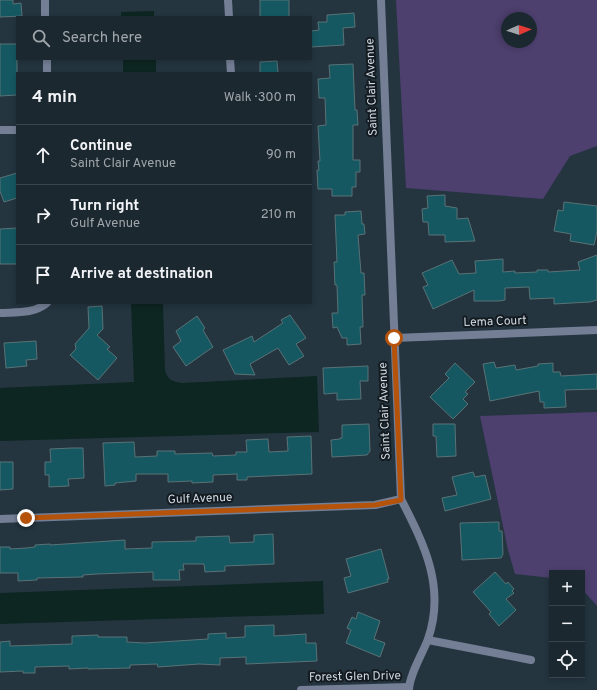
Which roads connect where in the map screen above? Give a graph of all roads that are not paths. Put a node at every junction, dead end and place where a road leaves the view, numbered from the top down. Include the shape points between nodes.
1 (45, 0) edge
2 (228, 0) edge
3 (381, 0) edge
4 (45, 16) edge
5 (229, 16) edge
6 (47, 60) edge
7 (230, 60) edge
8 (48, 72) edge
9 (231, 72) edge
10 (0, 130) edge
11 (16, 130) edge
12 (46, 304) edge
13 (0, 313) edge
14 (597, 330) edge
15 (394, 338) junction
16 (401, 500) junction
17 (0, 519) edge
18 (428, 640) junction
19 (531, 660) dead end
20 (409, 689) edge
21 (301, 690) edge

1 - 4 street
2 - 5 street
3 - 15 street, Saint Clair Avenue
6 - 8 street
7 - 9 street
10 - 11 street
12 - 13 street via 29,312
14 - 15 street, Lema Court
15 - 16 street, Saint Clair Avenue
16 - 17 street, Gulf Avenue via 375,505
16 - 18 street, Saint Clair Avenue via 420,535 431,566 434,611
18 - 19 street
18 - 20 street, Saint Clair Avenue
20 - 21 street, Forest Glen Drive

